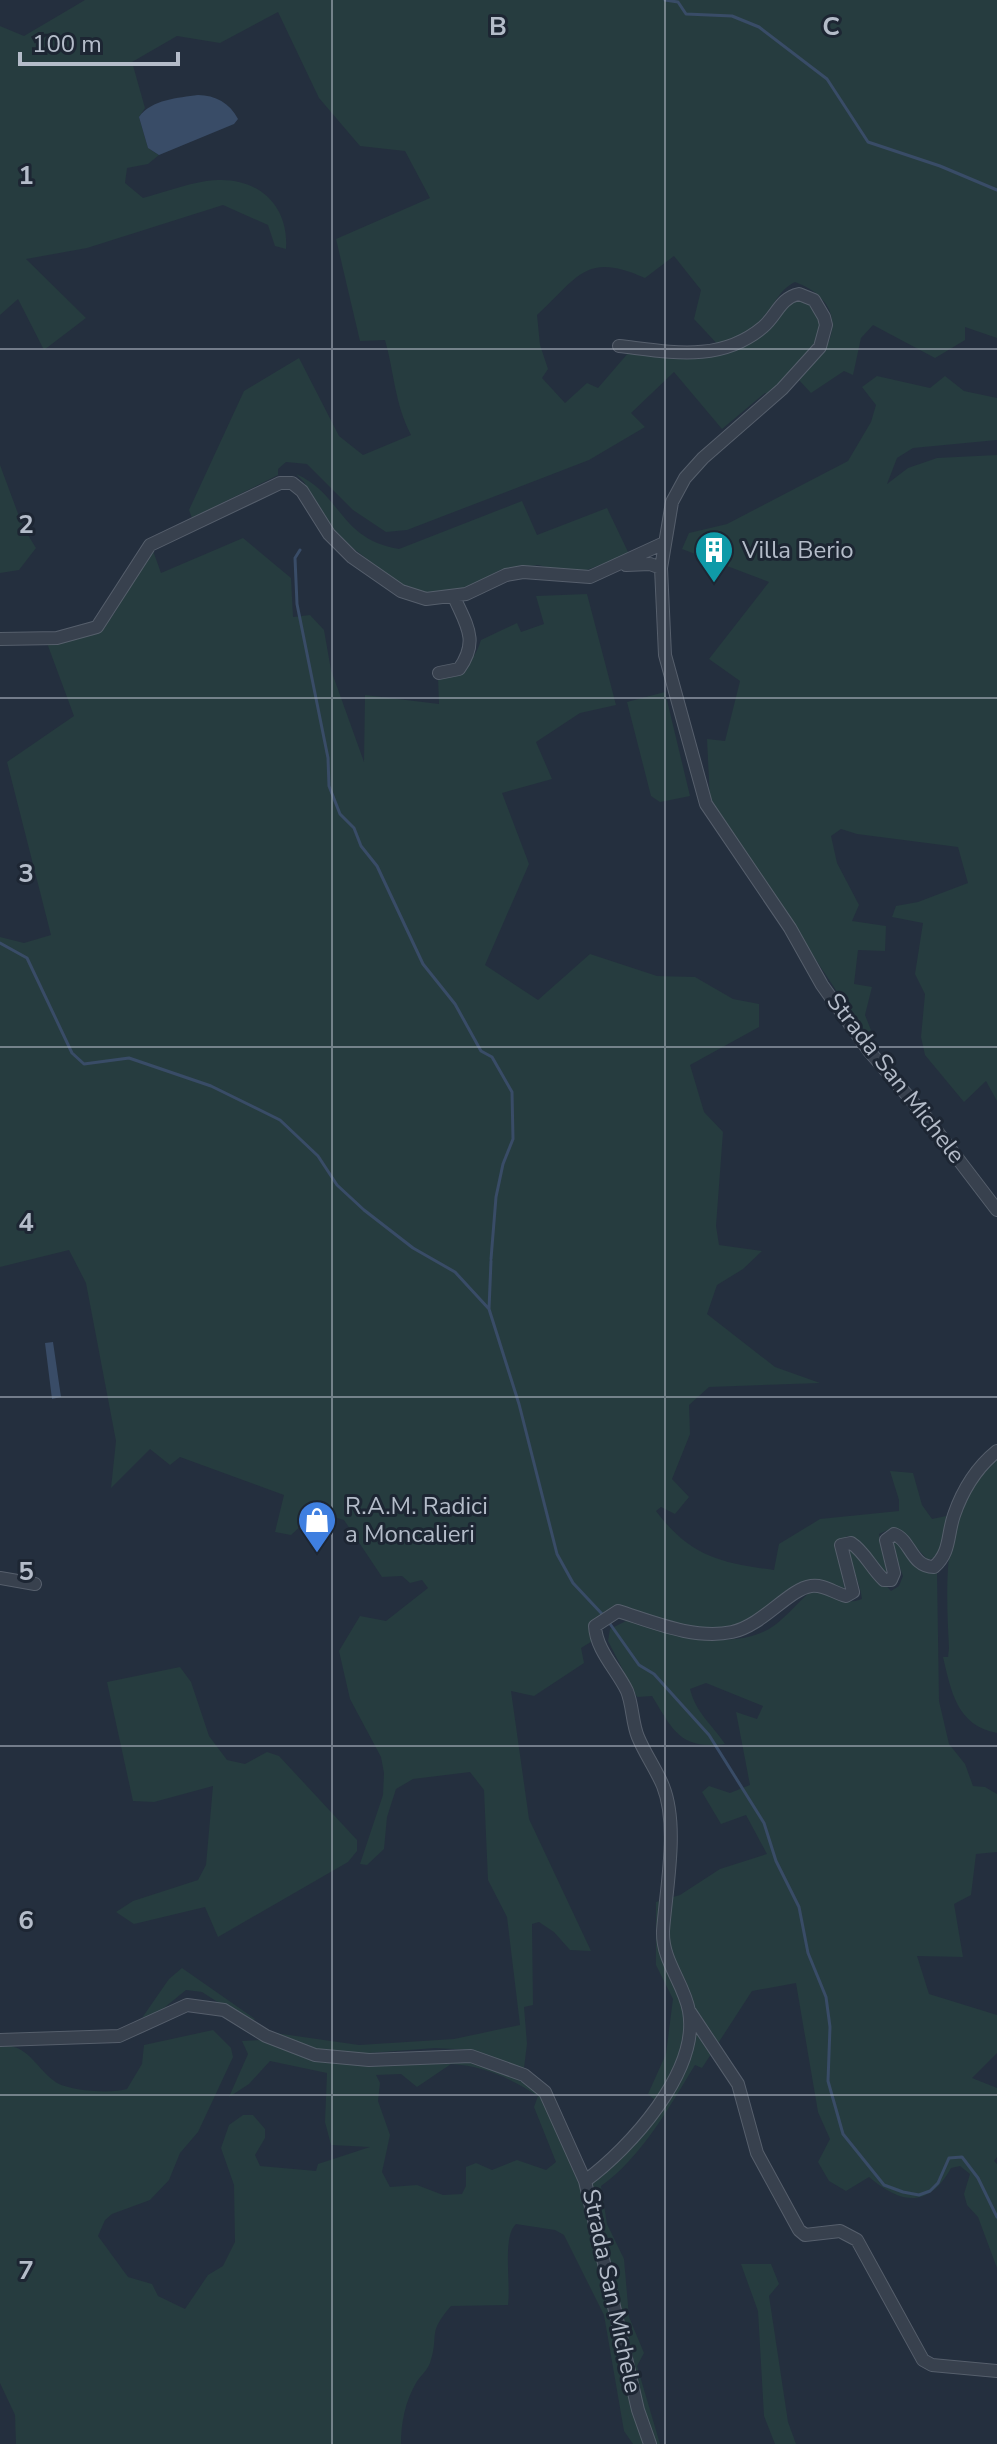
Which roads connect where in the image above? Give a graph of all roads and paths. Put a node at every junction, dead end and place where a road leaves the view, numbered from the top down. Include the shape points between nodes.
1 (619, 346) dead end
2 (664, 543) junction
3 (613, 566) junction
4 (661, 568) junction
5 (454, 597) junction
6 (0, 639) edge
7 (439, 673) dead end
8 (997, 1210) edge
9 (997, 1451) edge
10 (0, 1578) edge
11 (35, 1584) dead end
12 (689, 2010) junction
13 (0, 2040) edge
14 (585, 2181) junction
15 (997, 2371) edge
16 (650, 2444) edge

1 - 2 street, Strada San Michele via 721,351 744,341 768,322 783,300 799,294 814,300 826,325 823,340 806,365 685,478 672,502
2 - 3 street
2 - 4 street, Strada San Michele
3 - 4 street
3 - 5 street via 579,579 541,571 506,575
4 - 8 street, Strada San Michele via 665,655 706,804 869,1051
5 - 6 street via 412,596 384,580 329,534 302,491 292,483 280,483 150,545 97,627 57,638
5 - 7 street via 470,634 470,653 459,669
9 - 12 street, Strada San Michele via 965,1489 947,1551 934,1567 917,1561 894,1534 886,1540 891,1580 875,1572 861,1550 851,1543 841,1545 853,1592 846,1596 810,1586 733,1632 687,1630 614,1612 595,1626 626,1690 637,1735 667,1799 664,1946
10 - 11 street
12 - 14 street, Strada San Michele via 679,2073 611,2162
12 - 15 street via 731,2069 757,2153 799,2230 805,2235 840,2231 857,2240 923,2360
13 - 14 street via 119,2036 187,2005 224,2010 266,2036 315,2055 369,2060 471,2056 524,2075 545,2092
14 - 16 street, Strada San Michele

